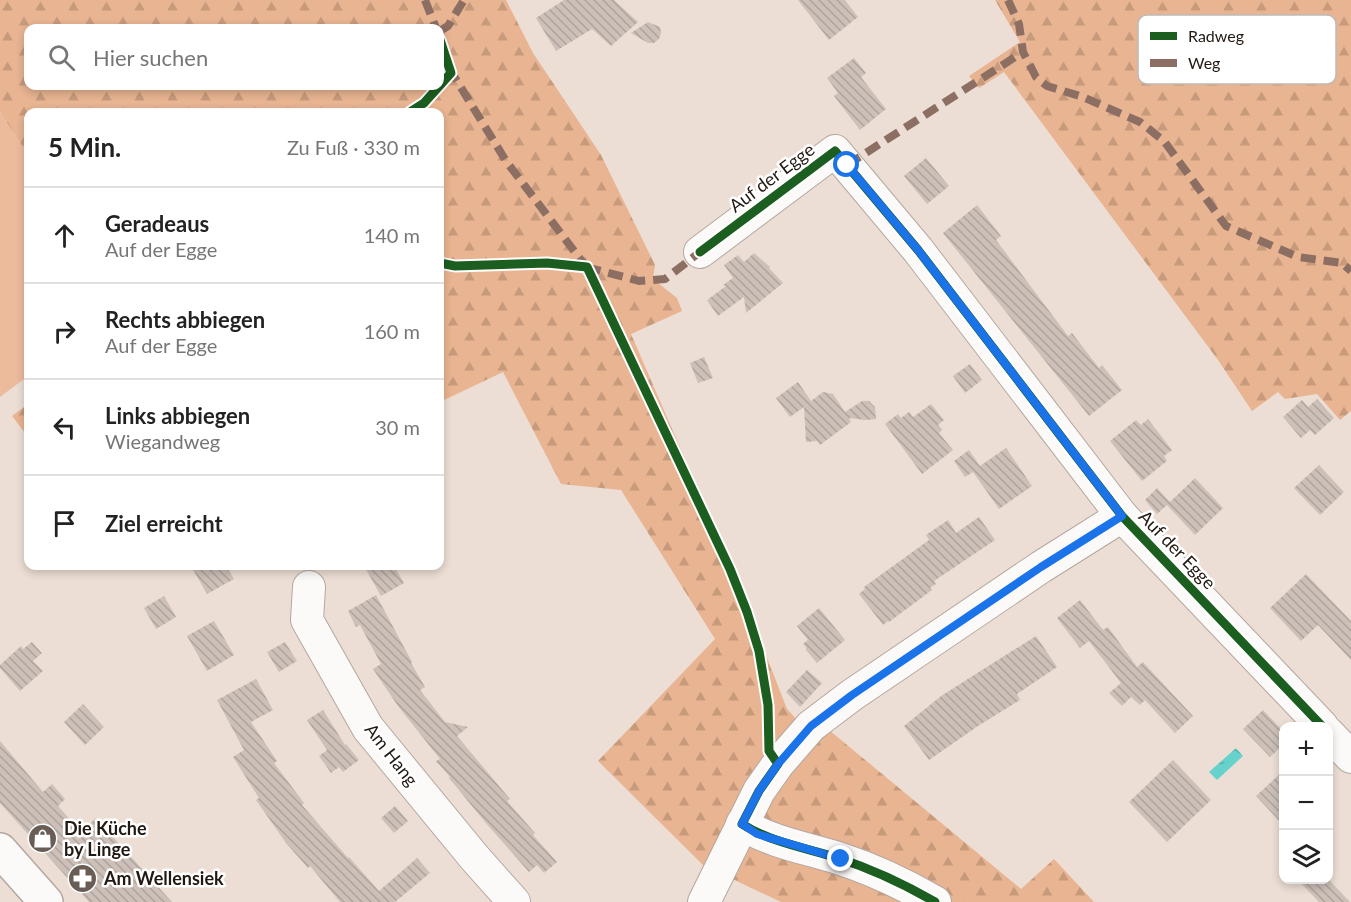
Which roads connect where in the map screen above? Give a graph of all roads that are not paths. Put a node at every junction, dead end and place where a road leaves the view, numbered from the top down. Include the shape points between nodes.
1 (700, 252) dead end
2 (1122, 516) junction
3 (309, 587) dead end
4 (1318, 722) edge
5 (1333, 737) edge
6 (1351, 757) edge
7 (742, 824) junction
8 (0, 850) edge
9 (46, 902) edge
10 (514, 902) edge
11 (704, 902) edge
12 (935, 902) edge

1 - 2 street, Auf der Egge via 835,151 918,250
2 - 4 street, Auf der Egge
2 - 7 street, Auf der Egge via 1041,567 811,726 771,773
3 - 10 street, Am Hang via 307,620 368,728
5 - 6 street
7 - 11 street, Auf der Egge
7 - 12 street via 757,834 895,879
8 - 9 main road

